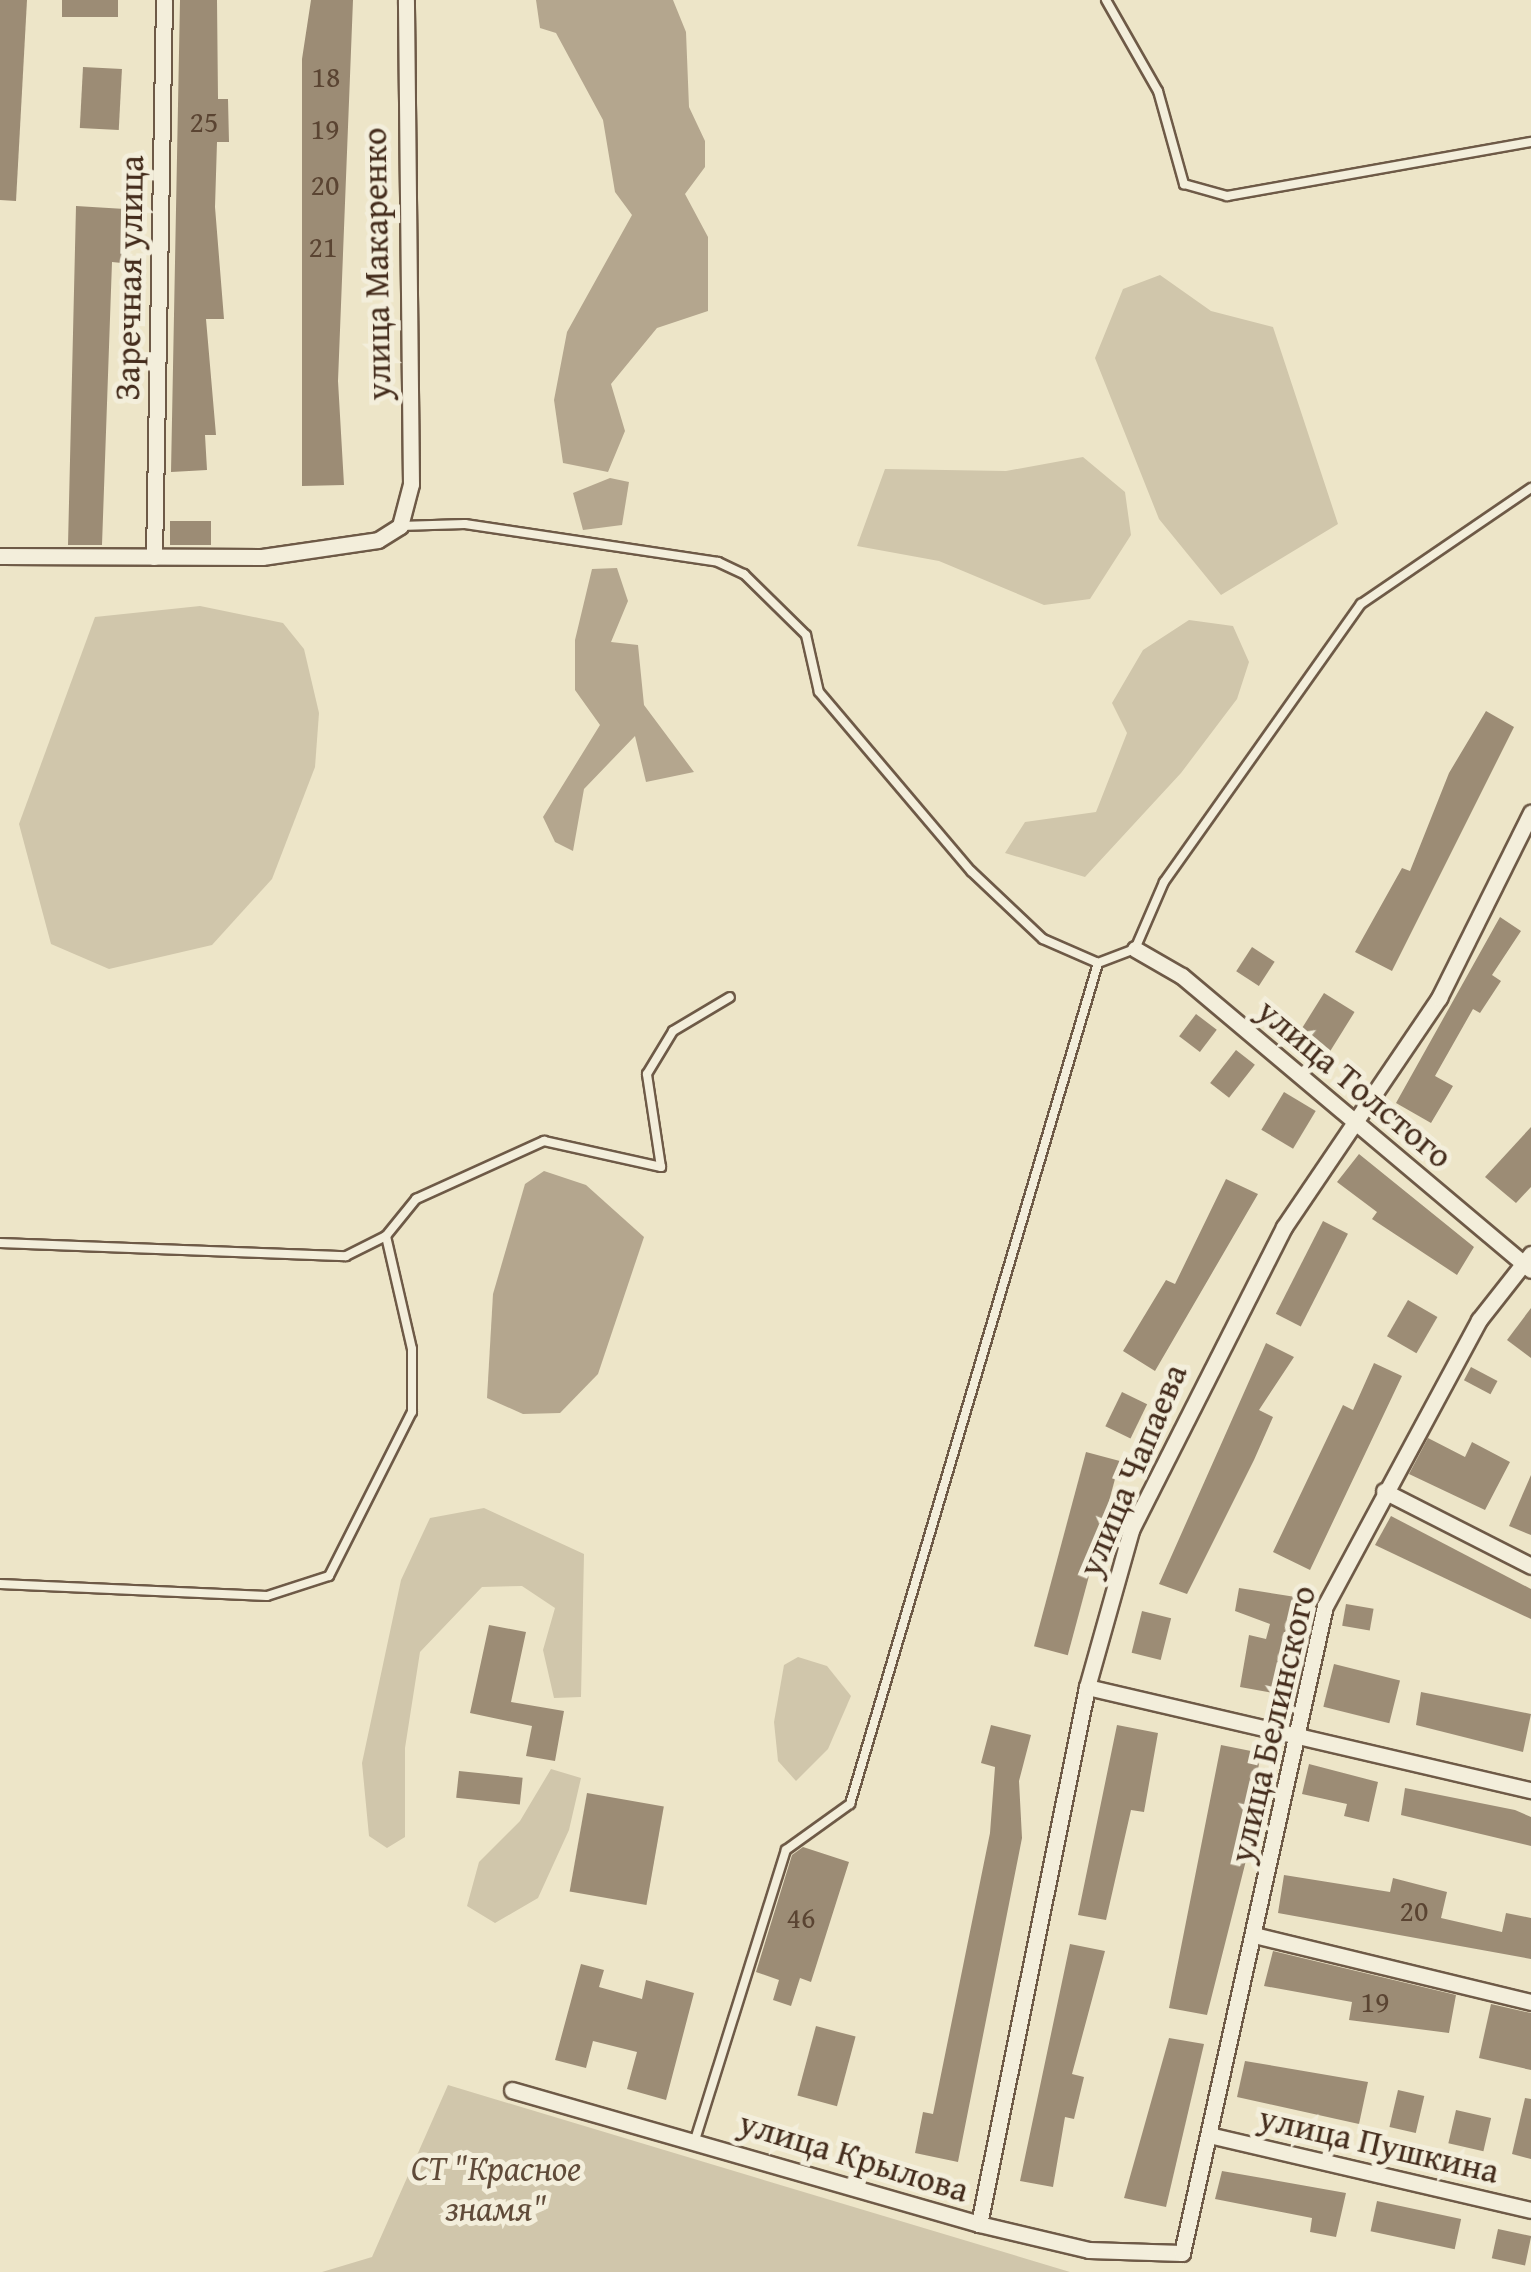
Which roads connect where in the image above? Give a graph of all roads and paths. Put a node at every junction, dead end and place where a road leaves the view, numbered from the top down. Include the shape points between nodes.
1 (164, 0) edge
2 (406, 0) edge
3 (1106, 0) edge
4 (1531, 142) edge
5 (1531, 488) edge
6 (400, 526) junction
7 (0, 556) edge
8 (154, 557) junction
9 (1531, 813) edge
10 (1135, 949) junction
11 (1098, 963) junction
12 (730, 997) dead end
13 (1352, 1119) junction
14 (386, 1236) junction
15 (0, 1243) edge
16 (1528, 1262) edge
17 (1384, 1491) junction
18 (1531, 1566) edge
19 (0, 1584) edge
20 (1087, 1687) junction
21 (1299, 1736) junction
22 (1531, 1790) edge
23 (1254, 1936) junction
24 (1531, 2002) edge
25 (512, 2090) dead end
26 (1213, 2136) junction
27 (695, 2140) junction
28 (1531, 2210) edge
29 (979, 2224) junction
30 (1182, 2253) joint

1 - 8 street, Заречная улица
2 - 6 street, улица Макаренко via 411,484
3 - 4 lane via 1158,91 1184,184 1228,196
5 - 10 lane via 1361,604 1164,882
6 - 8 street via 330,551
6 - 11 lane via 465,524 718,562 744,574 806,635 818,692 894,786 1014,915
7 - 8 street
9 - 13 street, улица Чапаева via 1440,998
10 - 11 lane
10 - 13 street, улица Толстого via 1182,976
11 - 27 lane via 850,1804 786,1850
12 - 14 lane via 673,1030 647,1074 661,1167 544,1141 416,1199
13 - 16 street, улица Толстого
13 - 20 street, улица Чапаева via 1176,1431 1126,1544
14 - 15 lane via 346,1256
14 - 19 lane via 412,1349 412,1412 328,1576 267,1596
16 - 17 street, улица Белинского via 1479,1320
17 - 18 street
17 - 21 street, улица Белинского via 1326,1606
20 - 21 street
20 - 29 street, улица Чапаева
21 - 22 street
21 - 23 street, улица Белинского
23 - 24 street
23 - 26 street, улица Белинского
25 - 27 street, улица Крылова
26 - 28 street, улица Пушкина
26 - 30 street, улица Белинского
27 - 29 street, улица Крылова
29 - 30 street, улица Крылова via 1089,2250

